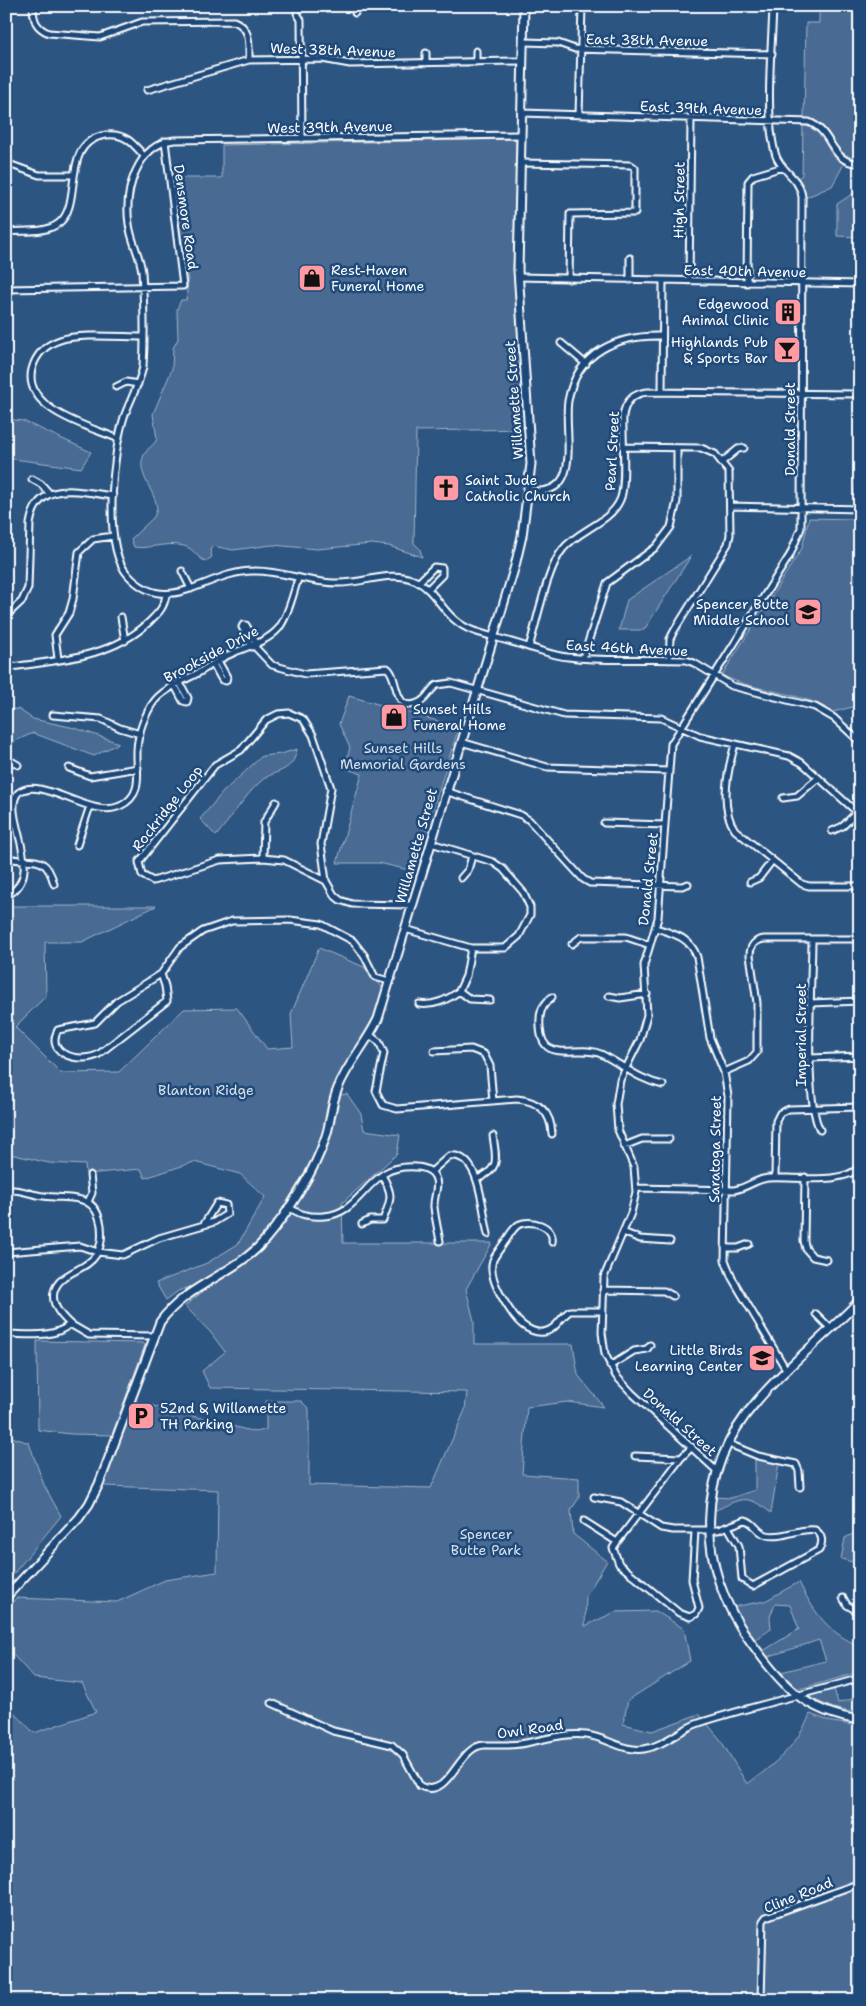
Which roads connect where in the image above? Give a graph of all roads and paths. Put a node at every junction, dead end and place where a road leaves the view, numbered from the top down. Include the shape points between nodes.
1 (33, 6) edge
2 (524, 6) edge
3 (582, 6) edge
4 (773, 6) edge
5 (297, 13) dead end
6 (524, 42) junction
7 (581, 50) junction
8 (476, 51) dead end
9 (426, 52) dead end
10 (772, 54) junction
11 (301, 59) junction
12 (249, 60) junction
13 (523, 61) junction
14 (476, 62) junction
15 (426, 63) junction
16 (147, 90) dead end
17 (522, 113) junction
18 (580, 115) junction
19 (691, 119) junction
20 (771, 121) junction
21 (521, 136) junction
22 (302, 139) junction
23 (165, 141) junction
24 (144, 156) junction
25 (11, 157) dead end
26 (8, 163) edge
27 (860, 163) edge
28 (521, 164) junction
29 (783, 167) junction
30 (73, 175) junction
31 (6, 232) edge
32 (630, 258) dead end
33 (518, 277) junction
34 (568, 279) junction
35 (630, 280) junction
36 (663, 281) junction
37 (690, 281) junction
38 (747, 283) junction
39 (802, 283) junction
40 (860, 284) edge
41 (142, 286) junction
42 (6, 289) edge
43 (662, 336) junction
44 (143, 337) junction
45 (561, 343) dead end
46 (586, 364) junction
47 (138, 384) junction
48 (116, 387) dead end
49 (662, 392) junction
50 (801, 394) junction
51 (860, 394) edge
52 (119, 439) junction
53 (622, 447) junction
54 (677, 448) junction
55 (744, 448) dead end
56 (860, 455) edge
57 (722, 462) junction
58 (32, 479) dead end
59 (528, 490) junction
60 (50, 494) junction
61 (113, 496) junction
62 (730, 506) junction
63 (801, 508) junction
64 (859, 509) edge
65 (112, 536) junction
66 (182, 571) dead end
67 (298, 578) junction
68 (419, 582) junction
69 (191, 589) junction
70 (428, 589) junction
71 (166, 595) junction
72 (6, 616) edge
73 (121, 617) dead end
74 (494, 637) junction
75 (125, 642) junction
76 (254, 646) junction
77 (530, 647) junction
78 (583, 658) junction
79 (58, 659) junction
80 (669, 660) junction
81 (6, 668) edge
82 (713, 675) junction
83 (477, 690) junction
84 (53, 715) dead end
85 (680, 726) junction
86 (140, 734) junction
87 (461, 742) junction
88 (860, 742) edge
89 (735, 744) junction
90 (6, 762) edge
91 (18, 765) dead end
92 (69, 768) dead end
93 (138, 768) junction
94 (668, 771) junction
95 (818, 778) junction
96 (445, 791) junction
97 (783, 798) dead end
98 (276, 802) dead end
99 (9, 803) edge
100 (90, 806) junction
101 (858, 814) edge
102 (604, 823) dead end
103 (665, 825) junction
104 (832, 831) dead end
105 (431, 843) junction
106 (77, 845) dead end
107 (472, 856) junction
108 (6, 858) edge
109 (263, 858) junction
110 (21, 860) junction
111 (772, 861) junction
112 (324, 867) junction
113 (313, 874) junction
114 (461, 878) dead end
115 (326, 881) junction
116 (750, 882) dead end
117 (54, 884) dead end
118 (688, 884) dead end
119 (661, 885) junction
120 (860, 886) edge
121 (6, 896) edge
122 (412, 905) junction
123 (656, 928) junction
124 (405, 929) junction
125 (812, 939) junction
126 (860, 939) edge
127 (572, 944) dead end
128 (650, 945) junction
129 (471, 948) junction
130 (160, 974) junction
131 (389, 981) junction
132 (459, 991) junction
133 (647, 994) junction
134 (610, 996) dead end
135 (552, 997) dead end
136 (490, 1000) dead end
137 (860, 1001) edge
138 (811, 1003) junction
139 (419, 1004) dead end
140 (370, 1035) junction
141 (434, 1051) dead end
142 (860, 1056) edge
143 (811, 1058) junction
144 (625, 1069) junction
145 (724, 1072) junction
146 (663, 1085) dead end
147 (493, 1101) junction
148 (860, 1107) edge
149 (815, 1108) junction
150 (820, 1130) dead end
151 (552, 1134) dead end
152 (493, 1136) dead end
153 (669, 1139) dead end
154 (624, 1146) junction
155 (860, 1166) edge
156 (431, 1172) junction
157 (90, 1175) dead end
158 (382, 1176) junction
159 (775, 1177) junction
160 (805, 1177) junction
161 (477, 1179) junction
162 (6, 1184) edge
163 (636, 1188) junction
164 (9, 1190) edge
165 (726, 1190) junction
166 (88, 1202) junction
167 (288, 1207) junction
168 (204, 1224) junction
169 (362, 1224) dead end
170 (623, 1232) junction
171 (488, 1234) dead end
172 (440, 1241) dead end
173 (670, 1241) dead end
174 (552, 1242) dead end
175 (748, 1244) dead end
176 (725, 1248) junction
177 (6, 1252) edge
178 (98, 1252) junction
179 (827, 1260) dead end
180 (603, 1290) junction
181 (673, 1296) dead end
182 (860, 1300) edge
183 (603, 1312) junction
184 (816, 1314) dead end
185 (70, 1324) junction
186 (832, 1329) junction
187 (6, 1334) edge
188 (153, 1336) junction
189 (650, 1345) dead end
190 (610, 1366) junction
191 (787, 1371) junction
192 (729, 1444) junction
193 (692, 1448) junction
194 (635, 1456) dead end
195 (681, 1458) junction
196 (718, 1472) junction
197 (800, 1487) dead end
198 (594, 1497) dead end
199 (638, 1513) junction
200 (584, 1522) dead end
201 (728, 1527) junction
202 (710, 1530) junction
203 (696, 1531) junction
204 (617, 1542) junction
205 (6, 1598) edge
206 (843, 1598) dead end
207 (860, 1613) edge
208 (860, 1678) edge
209 (797, 1696) junction
210 (272, 1703) dead end
211 (860, 1720) edge
212 (860, 1882) edge
213 (761, 2000) edge

1 - 12 street via 34,20 42,30 100,37 142,22 234,21 245,28 249,36
2 - 6 main road, Willamette Street
3 - 7 street
4 - 10 street, Donald Street
5 - 11 street
6 - 7 street, East 38th Avenue via 558,43
6 - 13 main road, Willamette Street
7 - 10 street, East 38th Avenue
7 - 18 street
8 - 14 street
9 - 15 street
10 - 20 street, Donald Street
11 - 12 street, West 38th Avenue
11 - 15 street, West 38th Avenue via 350,64
11 - 22 street
12 - 16 street, West 38th Avenue
13 - 14 street, West 38th Avenue
13 - 17 main road, Willamette Street
14 - 15 street, West 38th Avenue
17 - 18 street, East 39th Avenue
17 - 21 main road, Willamette Street
18 - 19 street, East 39th Avenue
19 - 20 street, East 39th Avenue
19 - 37 street, High Street
20 - 27 street, East 39th Avenue via 815,124 842,159
20 - 29 street, Donald Street via 776,155
21 - 22 street, West 39th Avenue
21 - 28 main road, Willamette Street
22 - 23 street, West 39th Avenue
23 - 24 street via 156,144
23 - 41 street, Densmore Road via 183,286
24 - 30 street via 131,140 122,136 102,136 83,151
24 - 41 street via 135,176 129,212
25 - 26 street
26 - 30 street via 39,175
28 - 33 main road, Willamette Street
28 - 34 street via 634,166 635,213 570,214
29 - 38 street via 753,176 748,182
29 - 39 street, Donald Street via 801,190
30 - 31 street via 70,206 58,224 43,229
32 - 35 street
33 - 34 street, East 40th Avenue
33 - 59 main road, Willamette Street via 531,445
34 - 35 street, East 40th Avenue
35 - 36 street, East 40th Avenue
36 - 37 street, East 40th Avenue
36 - 43 street
37 - 38 street, East 40th Avenue
38 - 39 street, East 40th Avenue
39 - 40 street, East 40th Avenue
39 - 50 street, Donald Street
41 - 42 street
41 - 44 street
43 - 46 street via 620,340
43 - 49 street
44 - 47 street via 143,367
44 - 52 street via 60,340 39,354 31,373 34,390 46,406
45 - 46 street
46 - 59 street via 568,399 565,475 556,487 549,490
47 - 48 street via 126,382
47 - 52 street
49 - 50 street, Pearl Street
49 - 53 street, Pearl Street via 639,393 627,403 623,413
50 - 51 street, Pearl Street
50 - 63 street, Donald Street
52 - 61 street
53 - 54 street
53 - 77 street, Pearl Street via 622,499 612,512 562,550 553,569
54 - 57 street via 709,450
54 - 78 street via 676,515 671,527 656,546 607,583
55 - 57 street
56 - 64 street
57 - 62 street via 729,472
58 - 60 street
59 - 74 main road, Willamette Street via 519,551
60 - 61 street via 63,490
60 - 72 street via 40,501 32,514 30,578 26,593
61 - 65 street
62 - 63 street
62 - 80 street via 728,544 674,631 670,639
63 - 64 street
63 - 82 street, Donald Street via 801,528 790,554
65 - 71 street via 127,574 139,585
65 - 79 street via 93,539 79,552 72,606 55,635
66 - 69 street
67 - 68 street via 339,583 396,576
67 - 69 street via 277,572 242,571
67 - 76 street, Brookside Drive via 278,629
68 - 70 street, East 46th Avenue
68 - 70 street via 434,567 442,568 442,575
69 - 71 street
70 - 74 street, East 46th Avenue via 439,605 460,624
71 - 75 street via 162,610
73 - 75 street
74 - 77 street, East 46th Avenue
74 - 83 main road, Willamette Street
75 - 79 street via 104,650
76 - 83 street via 272,665 305,674 386,668 393,674 396,694 410,703 423,700 440,684 457,684
76 - 86 street, Brookside Drive via 177,683 156,699
77 - 78 street, East 46th Avenue
78 - 80 street, East 46th Avenue
79 - 81 street
80 - 82 street, East 46th Avenue via 694,663
82 - 85 street, Donald Street
82 - 88 street, East 46th Avenue via 739,688 815,707 834,718
83 - 85 street via 555,713 661,718
83 - 87 main road, Willamette Street
84 - 86 street via 101,719
85 - 89 street via 700,736
85 - 94 street, Donald Street via 671,744
86 - 93 street, Brookside Drive
87 - 94 street via 547,767
87 - 96 main road, Willamette Street
89 - 95 street via 792,757
89 - 111 street via 729,765 728,818 738,834
90 - 91 street
92 - 93 street via 90,776
93 - 100 street, Brookside Drive via 135,794 128,801 119,807
94 - 103 street, Donald Street
95 - 97 street via 797,796
95 - 101 street
96 - 105 main road, Willamette Street
96 - 119 street via 529,820 583,879 598,884
98 - 109 street via 264,822
99 - 100 street, Brookside Drive via 19,792 31,788
99 - 110 street, Brookside Drive
100 - 106 street
101 - 104 street
102 - 103 street, Donald Street
103 - 119 street, Donald Street
105 - 107 street
105 - 122 main road, Willamette Street
107 - 114 street via 468,870
107 - 129 street via 493,862 503,869 523,892 530,907 527,922 505,948
108 - 110 street
109 - 112 street, Rockridge Loop via 220,860 156,881 144,877 139,869 142,855 215,765 241,750 266,720 278,714 288,714 303,719 313,734 331,788 321,844
109 - 113 street, Rockridge Loop via 284,860
110 - 117 street via 39,861 49,871
110 - 121 street, Brookside Drive via 21,881 14,892
111 - 116 street via 759,878
111 - 120 street via 805,885
112 - 113 street via 322,875
112 - 115 street, Rockridge Loop
113 - 115 street, Rockridge Loop
115 - 122 street via 334,895 348,903
118 - 119 street
119 - 123 street, Donald Street
122 - 124 main road, Willamette Street
123 - 128 street, Donald Street
123 - 145 street, Saratoga Street via 685,938 695,952 710,1038
124 - 129 street
124 - 131 main road, Willamette Street
125 - 126 street
125 - 138 street, Imperial Street
125 - 145 street via 764,939 753,945 750,955 758,1004 757,1052 749,1061
127 - 128 street via 580,937 623,937
128 - 133 street, Donald Street via 644,965
129 - 132 street via 466,976
130 - 130 street via 117,1001 95,1023 57,1031 58,1046 68,1057 81,1059 98,1055 167,1001
130 - 131 street via 180,947 214,926 240,920 296,920 321,924 346,936 364,955 375,977
131 - 140 main road, Willamette Street via 378,1020
132 - 136 street via 470,999
132 - 139 street via 431,1004
133 - 134 street via 620,998
133 - 144 street, Donald Street via 644,1029
135 - 144 street via 542,1007 539,1017 540,1034 546,1046 556,1051 594,1051
137 - 138 street
138 - 143 street, Imperial Street
140 - 147 street via 379,1042 384,1053 376,1091 383,1105 396,1109
140 - 167 main road, Willamette Street via 344,1075 320,1152
141 - 147 street via 471,1049 481,1052 489,1062
142 - 143 street
143 - 149 street, Imperial Street
144 - 146 street
144 - 154 street, Donald Street via 616,1104 618,1130
145 - 165 street, Saratoga Street via 728,1096
147 - 151 street via 517,1099 537,1104 549,1117
148 - 149 street
149 - 150 street, Imperial Street
149 - 159 street via 789,1109 778,1115
152 - 161 street via 495,1165 490,1173
153 - 154 street via 642,1139
154 - 163 street, Donald Street via 634,1167
155 - 160 street via 843,1177
156 - 158 street via 415,1167 396,1169
156 - 161 street via 445,1157 456,1155 467,1161
156 - 172 street via 436,1182 434,1206
157 - 166 street via 92,1193
158 - 167 street via 354,1204 339,1213 307,1217
158 - 169 street via 390,1192 388,1208 383,1220
159 - 160 street
159 - 165 street via 741,1189
160 - 179 street via 804,1244 810,1255
161 - 171 street
162 - 164 street
163 - 165 street
163 - 170 street, Donald Street via 634,1206
164 - 166 street
165 - 176 street, Saratoga Street
166 - 178 street via 99,1218 102,1240
167 - 188 main road, Willamette Street via 256,1249 179,1300 164,1315
168 - 168 street via 225,1216 228,1211 226,1205 217,1203
168 - 178 street via 158,1238 123,1254
170 - 173 street via 646,1240
170 - 180 street, Donald Street via 606,1267
174 - 183 street via 550,1230 529,1223 519,1224 494,1259 493,1273 510,1310 529,1330 548,1331 570,1311
175 - 176 street
176 - 191 street, Saratoga Street via 727,1268
177 - 178 street via 80,1246
178 - 185 street via 88,1264 61,1280 55,1289 54,1304
180 - 181 street via 664,1291
180 - 183 street, Donald Street
182 - 186 main road
183 - 190 street, Donald Street via 603,1343
184 - 186 street
185 - 187 street via 53,1334
185 - 188 street via 90,1335
186 - 191 main road
188 - 205 main road, Willamette Street via 89,1504
189 - 190 street
190 - 193 street, Donald Street via 632,1393
191 - 192 main road via 751,1408
192 - 196 main road
192 - 197 street via 758,1456 796,1464
193 - 195 street
193 - 196 street, Donald Street
194 - 195 street
195 - 199 street
196 - 202 main road via 710,1504
198 - 199 street via 621,1502
199 - 203 street via 667,1530
199 - 204 street
200 - 204 street
201 - 201 street via 748,1521 770,1536 811,1530 821,1536 821,1546 753,1586 742,1578 739,1546
201 - 202 street
202 - 203 street
202 - 209 main road via 714,1570 735,1620 777,1677
203 - 204 street via 692,1580 700,1608 690,1616 678,1613 620,1564 613,1548
206 - 207 street via 847,1605
208 - 209 street, Owl Road
209 - 210 street, Owl Road via 696,1724 644,1749 625,1748 581,1735 557,1735 514,1745 478,1746 443,1784 432,1788 420,1786 403,1755 392,1745 333,1731
209 - 211 main road via 827,1713
212 - 213 street, Cline Road via 763,1921

